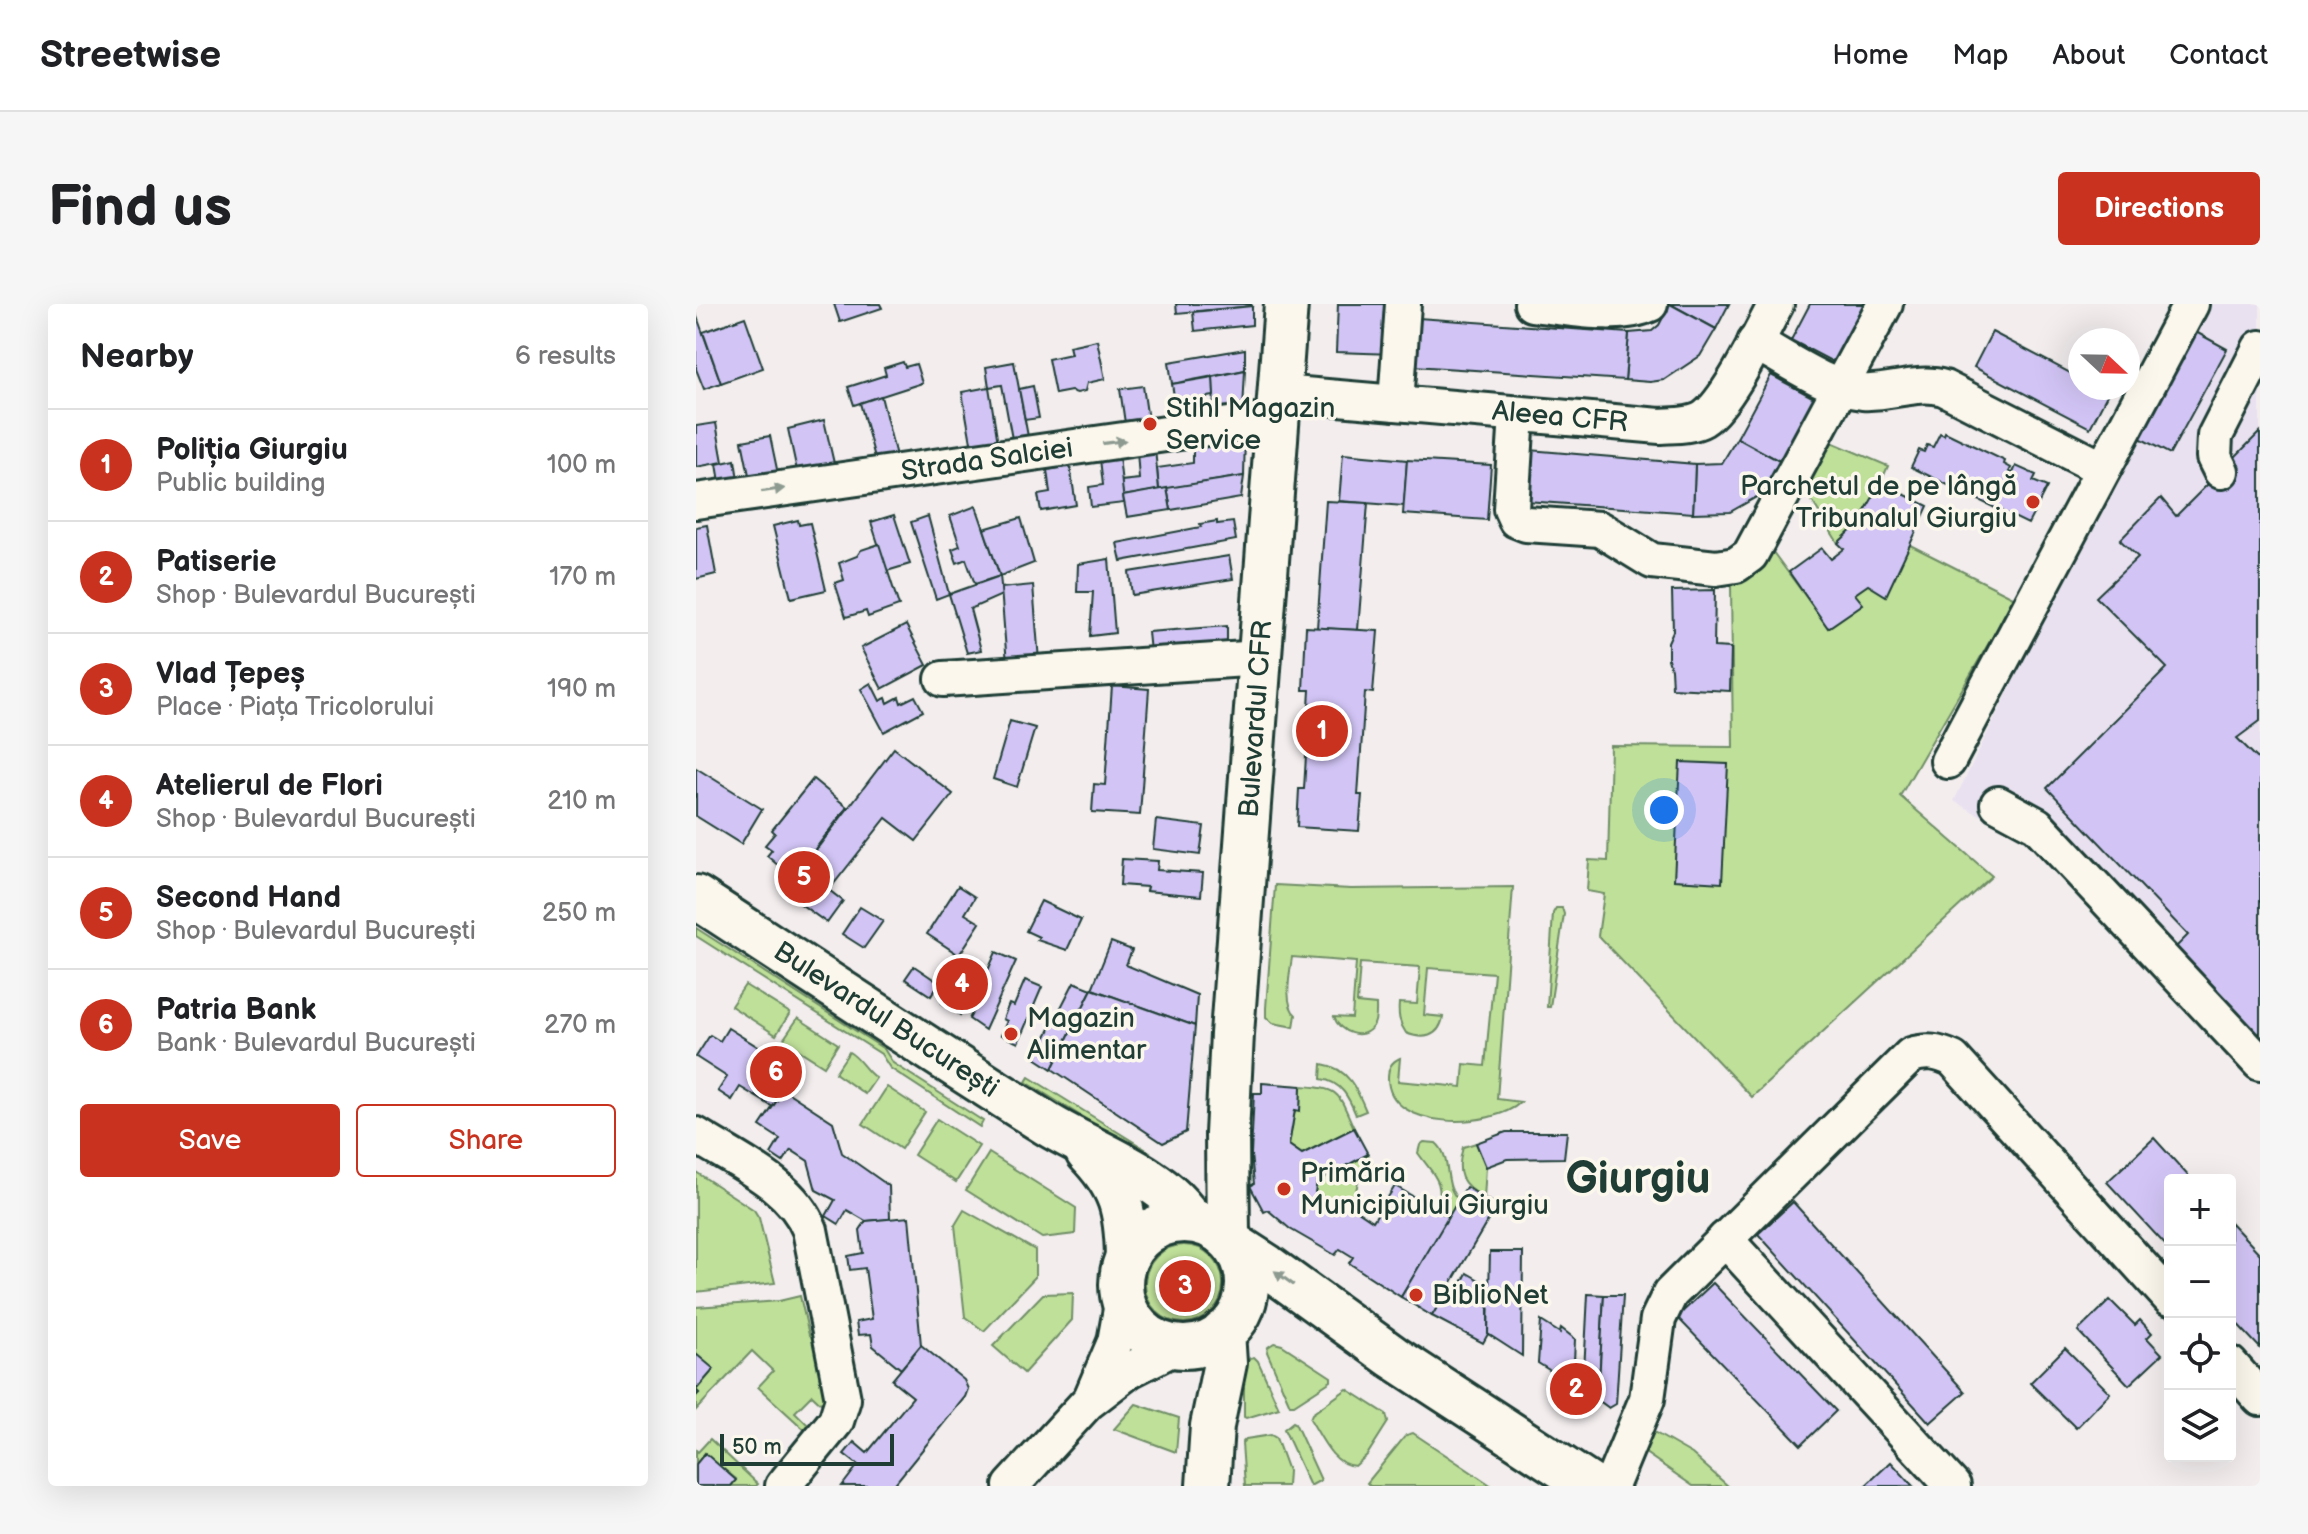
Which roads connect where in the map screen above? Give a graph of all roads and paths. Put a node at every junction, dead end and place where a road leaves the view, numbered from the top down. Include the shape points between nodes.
1 (1286, 304) edge
2 (1403, 304) edge
3 (1532, 304) edge
4 (1650, 304) edge
5 (1776, 304) edge
6 (1885, 304) edge
7 (2191, 304) edge
8 (1755, 342) junction
9 (2260, 348) edge
10 (1841, 388) junction
11 (1396, 403) junction
12 (1280, 406) junction
13 (1517, 414) junction
14 (2103, 469) junction
15 (2221, 471) dead end
16 (696, 501) edge
17 (1261, 658) junction
18 (943, 679) dead end
19 (1948, 761) dead end
20 (1998, 804) dead end
21 (696, 897) edge
22 (2260, 1063) edge
23 (696, 1135) edge
24 (1077, 1143) junction
25 (1212, 1232) junction
26 (1725, 1239) junction
27 (1127, 1257) junction
28 (2164, 1291) edge
29 (1123, 1298) junction
30 (1230, 1325) junction
31 (1181, 1346) junction
32 (1393, 1357) junction
33 (2236, 1371) edge
34 (2260, 1398) edge
35 (1087, 1403) junction
36 (1212, 1426) junction
37 (783, 1486) edge
38 (1011, 1486) edge
39 (1208, 1486) edge
40 (1591, 1486) edge
41 (1611, 1486) edge
42 (1953, 1486) edge

1 - 12 main road, Bulevardul CFR
2 - 11 street
3 - 4 street via 1619,311
5 - 8 street, Aleea CFR
6 - 10 street
7 - 14 street
8 - 10 street
8 - 13 street, Aleea CFR via 1721,401 1702,419 1660,426
9 - 15 street via 2215,436 2214,457
10 - 13 street via 1750,555 1736,565 1716,568 1652,561 1612,534 1591,527 1516,520 1511,509
10 - 14 street via 1944,388
11 - 12 street, Aleea CFR
11 - 13 street, Aleea CFR
16 -> 12 street, Strada Salciei
12 - 17 main road, Bulevardul CFR
14 - 19 street
17 - 18 street
17 - 25 main road, Bulevardul CFR via 1227,1134
20 - 22 street via 2037,825
21 - 24 main road, Bulevardul București
23 - 37 street via 790,1198 810,1230 843,1399 836,1421
24 - 25 main road, Bulevardul București via 1160,1187
24 - 27 main road, Bulevardul București via 1119,1195
25 - 27 main road via 1170,1222 1139,1240
25 - 30 main road via 1243,1263 1247,1283
32 -> 25 main road, Bulevardul București
26 - 28 street via 1911,1055 1939,1053 1953,1059
26 - 41 street via 1663,1305 1647,1399
26 - 42 street
27 - 29 main road
29 - 31 main road via 1140,1328 1157,1340
29 - 35 street via 1109,1360
30 - 31 main road via 1205,1343
30 - 32 main road, Bulevardul București via 1265,1310 1293,1315
30 - 36 main road
31 - 35 street via 1130,1370
31 - 36 main road via 1200,1379
32 - 40 main road, Bulevardul București
33 - 34 street
35 - 38 street
36 - 39 main road

